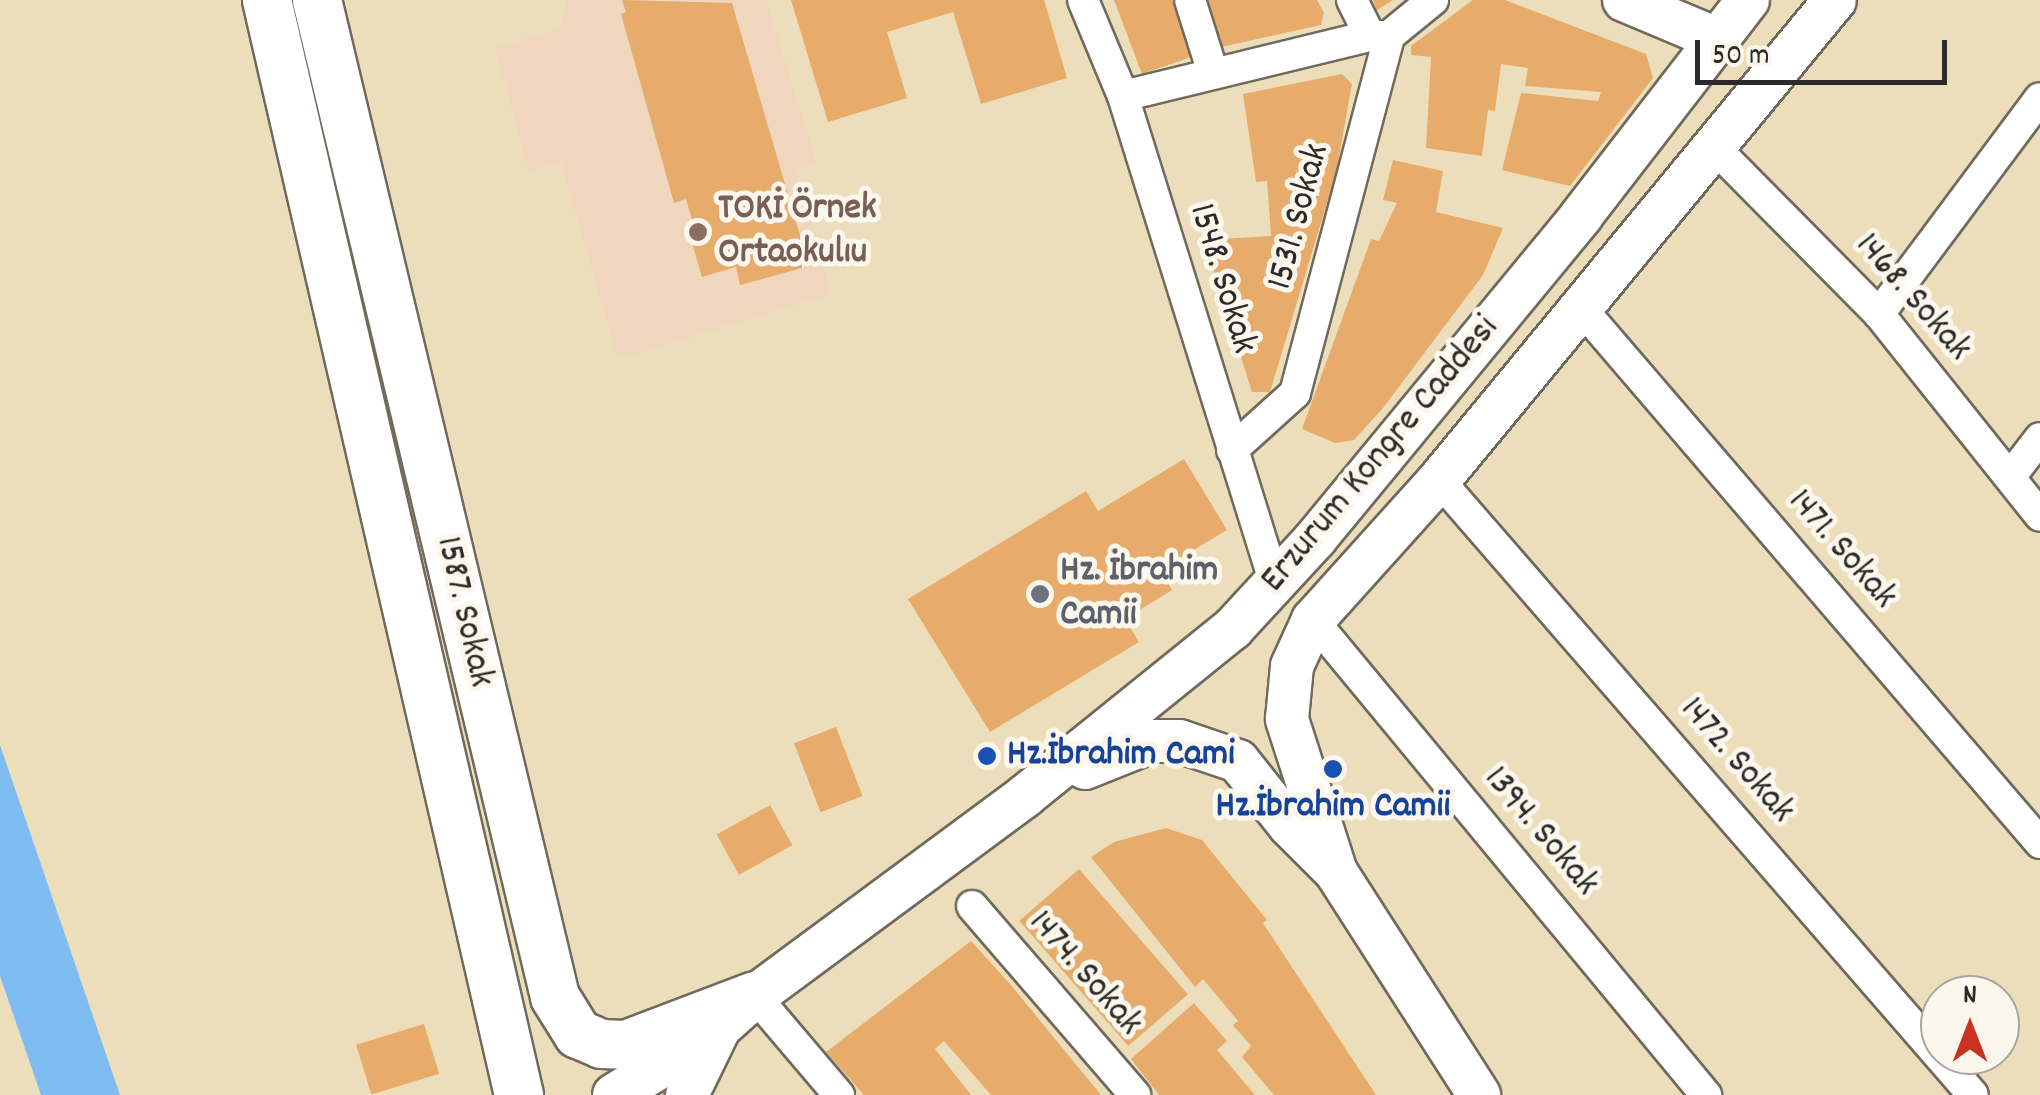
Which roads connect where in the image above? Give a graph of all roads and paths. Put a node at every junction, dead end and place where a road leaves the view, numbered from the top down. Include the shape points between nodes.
1 (267, 0) edge
2 (317, 0) edge
3 (1083, 0) edge
4 (1190, 0) edge
5 (1352, 0) edge
6 (1433, 0) edge
7 (1624, 0) edge
8 (1748, 0) edge
9 (1835, 0) edge
10 (1380, 36) junction
11 (1720, 40) junction
12 (1213, 73) junction
13 (1122, 96) junction
14 (2040, 98) edge
15 (1712, 145) junction
16 (1581, 308) junction
17 (1879, 314) junction
18 (2040, 438) edge
19 (1232, 450) junction
20 (2010, 477) junction
21 (1439, 480) junction
22 (2040, 516) edge
23 (1275, 584) junction
24 (1314, 620) junction
25 (1025, 796) junction
26 (2040, 843) edge
27 (1336, 872) junction
28 (972, 906) dead end
29 (755, 996) junction
30 (719, 1028) junction
31 (519, 1095) edge
32 (614, 1095) edge
33 (687, 1095) edge
34 (840, 1095) edge
35 (1135, 1095) edge
36 (1479, 1095) edge
37 (1706, 1095) edge
38 (1973, 1095) edge

1 - 31 main road, 1587. Sokak
2 - 29 main road, 1587. Sokak via 555,997 578,1034 626,1045
3 - 13 street, 1548. Sokak
4 - 12 street
5 - 10 street
6 - 10 street
7 - 11 main road
8 - 11 main road, Erzurum Kongre Caddesi
9 - 15 main road, Erzurum Kongre Caddesi
10 - 12 street
10 - 19 street, 1531. Sokak via 1295,394
11 - 23 main road, Erzurum Kongre Caddesi
12 - 13 street
13 - 19 street, 1548. Sokak
14 - 17 street
15 - 16 main road, Erzurum Kongre Caddesi
15 - 17 street, 1468. Sokak
16 - 21 main road, Erzurum Kongre Caddesi
16 - 26 street, 1471. Sokak
17 - 20 street, 1468. Sokak
18 - 20 street
19 - 23 street, 1548. Sokak
20 - 22 street, 1468. Sokak
21 - 24 main road, Erzurum Kongre Caddesi
21 - 38 street, 1472. Sokak
23 - 25 main road, Erzurum Kongre Caddesi via 1203,657
24 - 27 main road, Erzurum Kongre Caddesi via 1292,666 1287,719
24 - 37 street, 1394. Sokak
25 - 27 main road via 1121,751 1179,740 1238,762
25 - 29 main road, Erzurum Kongre Caddesi
27 - 36 main road
28 - 35 street, 1474. Sokak
29 - 30 main road, Erzurum Kongre Caddesi
29 - 34 street
30 - 32 main road, Erzurum Kongre Caddesi
30 - 33 main road

